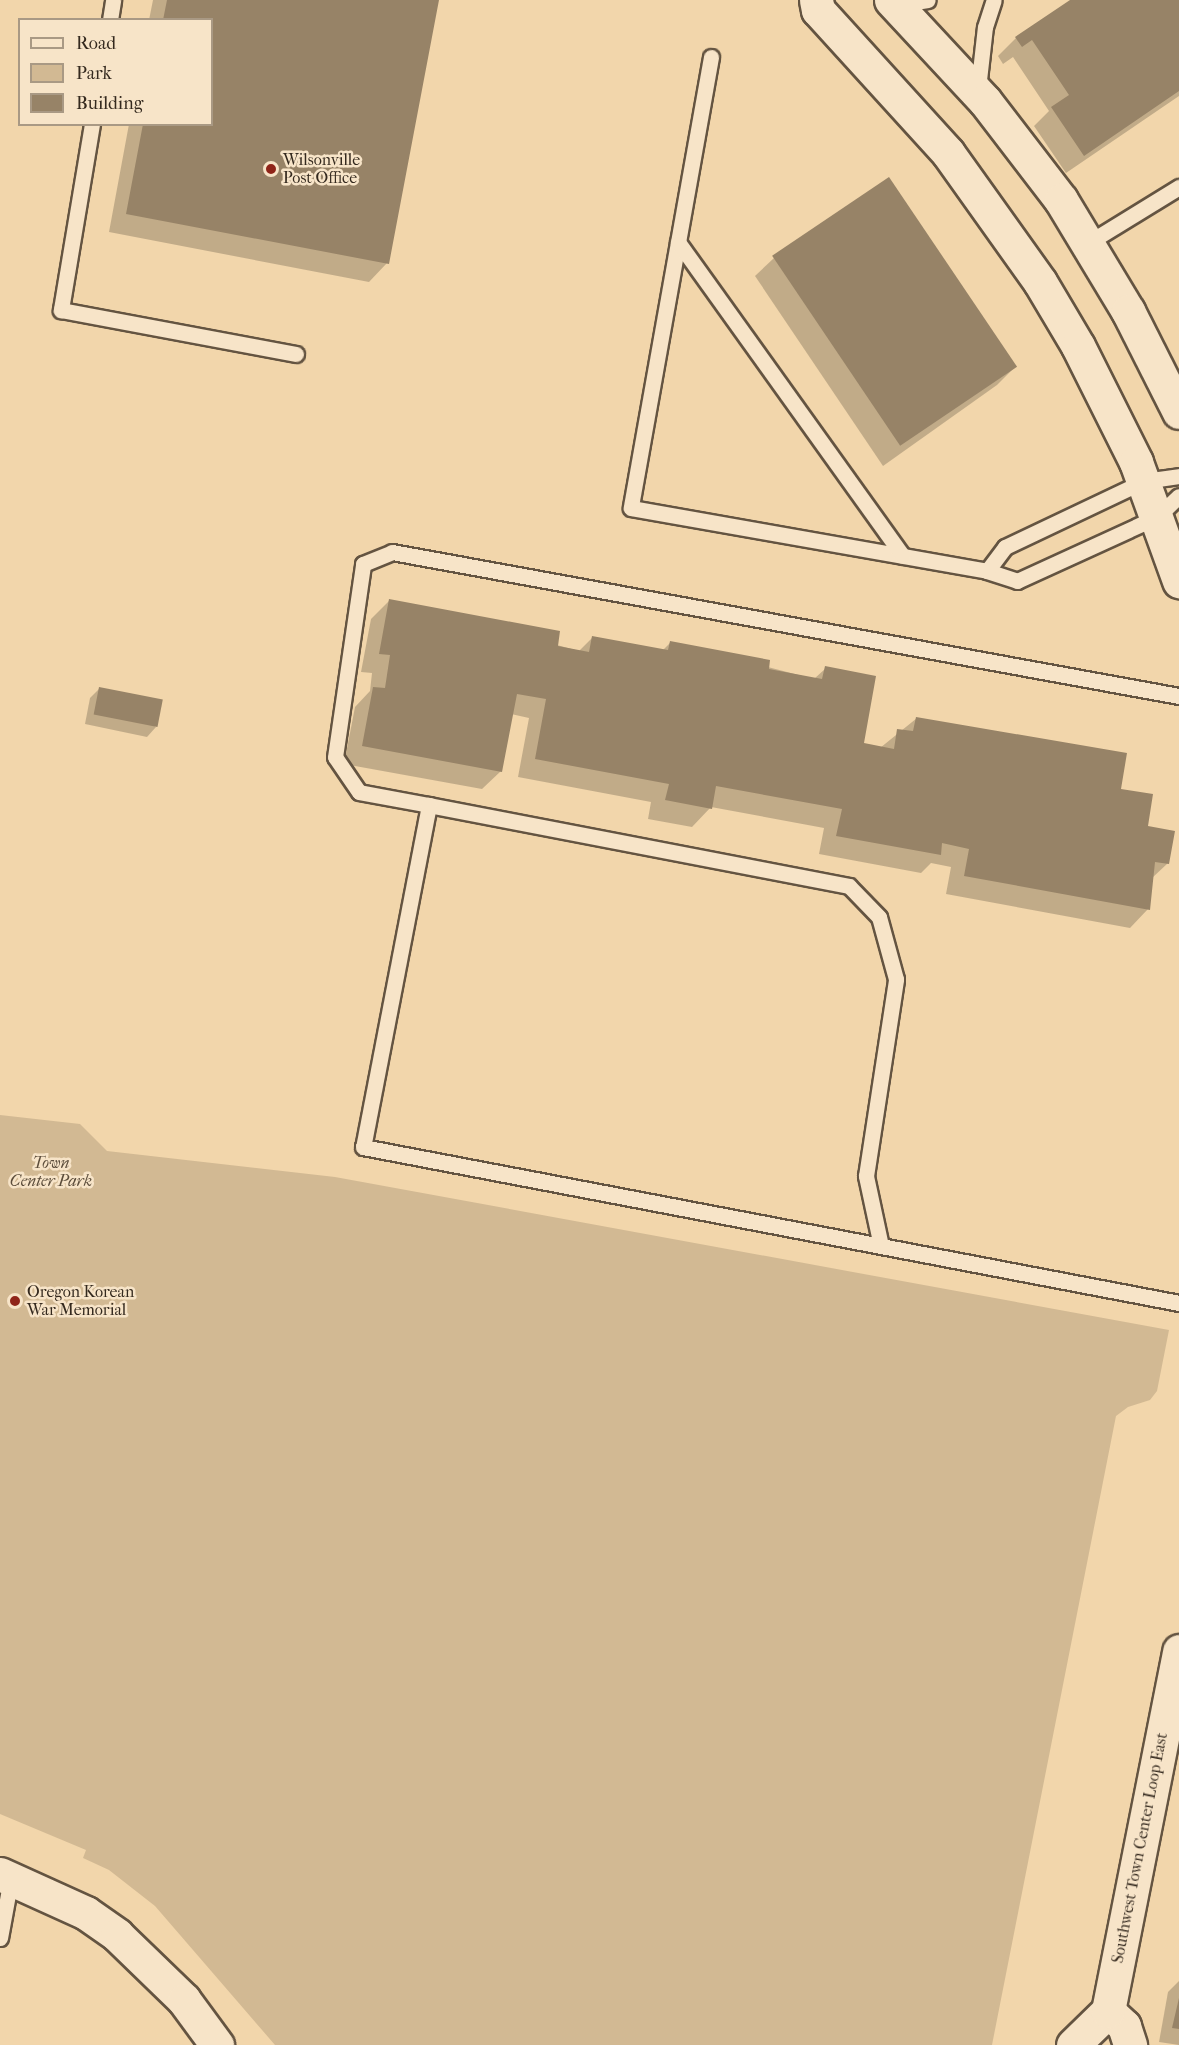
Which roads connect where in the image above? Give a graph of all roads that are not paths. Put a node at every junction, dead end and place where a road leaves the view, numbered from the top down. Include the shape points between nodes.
1 (113, 0) edge
2 (816, 0) edge
3 (928, 0) edge
4 (994, 0) edge
5 (893, 2) edge
6 (110, 18) edge
7 (711, 57) dead end
8 (977, 92) junction
9 (92, 126) edge
10 (1179, 187) edge
11 (678, 242) junction
12 (1088, 243) junction
13 (296, 354) dead end
14 (1179, 412) edge
15 (1179, 476) edge
16 (1144, 481) junction
17 (1168, 507) edge
18 (903, 556) junction
19 (987, 571) junction
20 (1179, 581) edge
21 (1179, 696) edge
22 (429, 805) junction
23 (881, 1246) junction
24 (1179, 1303) edge
25 (1179, 1651) edge
26 (6, 1876) edge
27 (0, 1938) edge
28 (1108, 2011) junction
29 (217, 2045) edge
30 (1073, 2045) edge
31 (1130, 2045) edge

1 - 6 lane
2 - 16 main road via 818,10 948,153 1035,273 1078,346
3 - 5 lane
4 - 8 lane via 985,27
5 - 8 main road
7 - 11 lane
8 - 12 main road via 1024,149
9 - 13 lane via 62,310
10 - 12 lane
11 - 18 lane
11 - 18 lane via 631,508
12 - 14 main road via 1155,359
15 - 16 lane
16 - 17 main road
16 - 19 lane via 1005,547
17 - 19 lane via 1017,581
17 - 20 main road
18 - 19 lane
21 - 22 lane via 392,552 363,564 335,757 359,792
22 - 23 lane via 849,886 879,917 896,979 866,1176
22 - 23 lane via 363,1147
23 - 24 lane
25 - 28 main road, Southwest Town Center Loop East
26 - 27 lane
26 - 29 main road via 86,1913 117,1935 184,2000
28 - 30 main road
28 - 31 main road via 1124,2026

